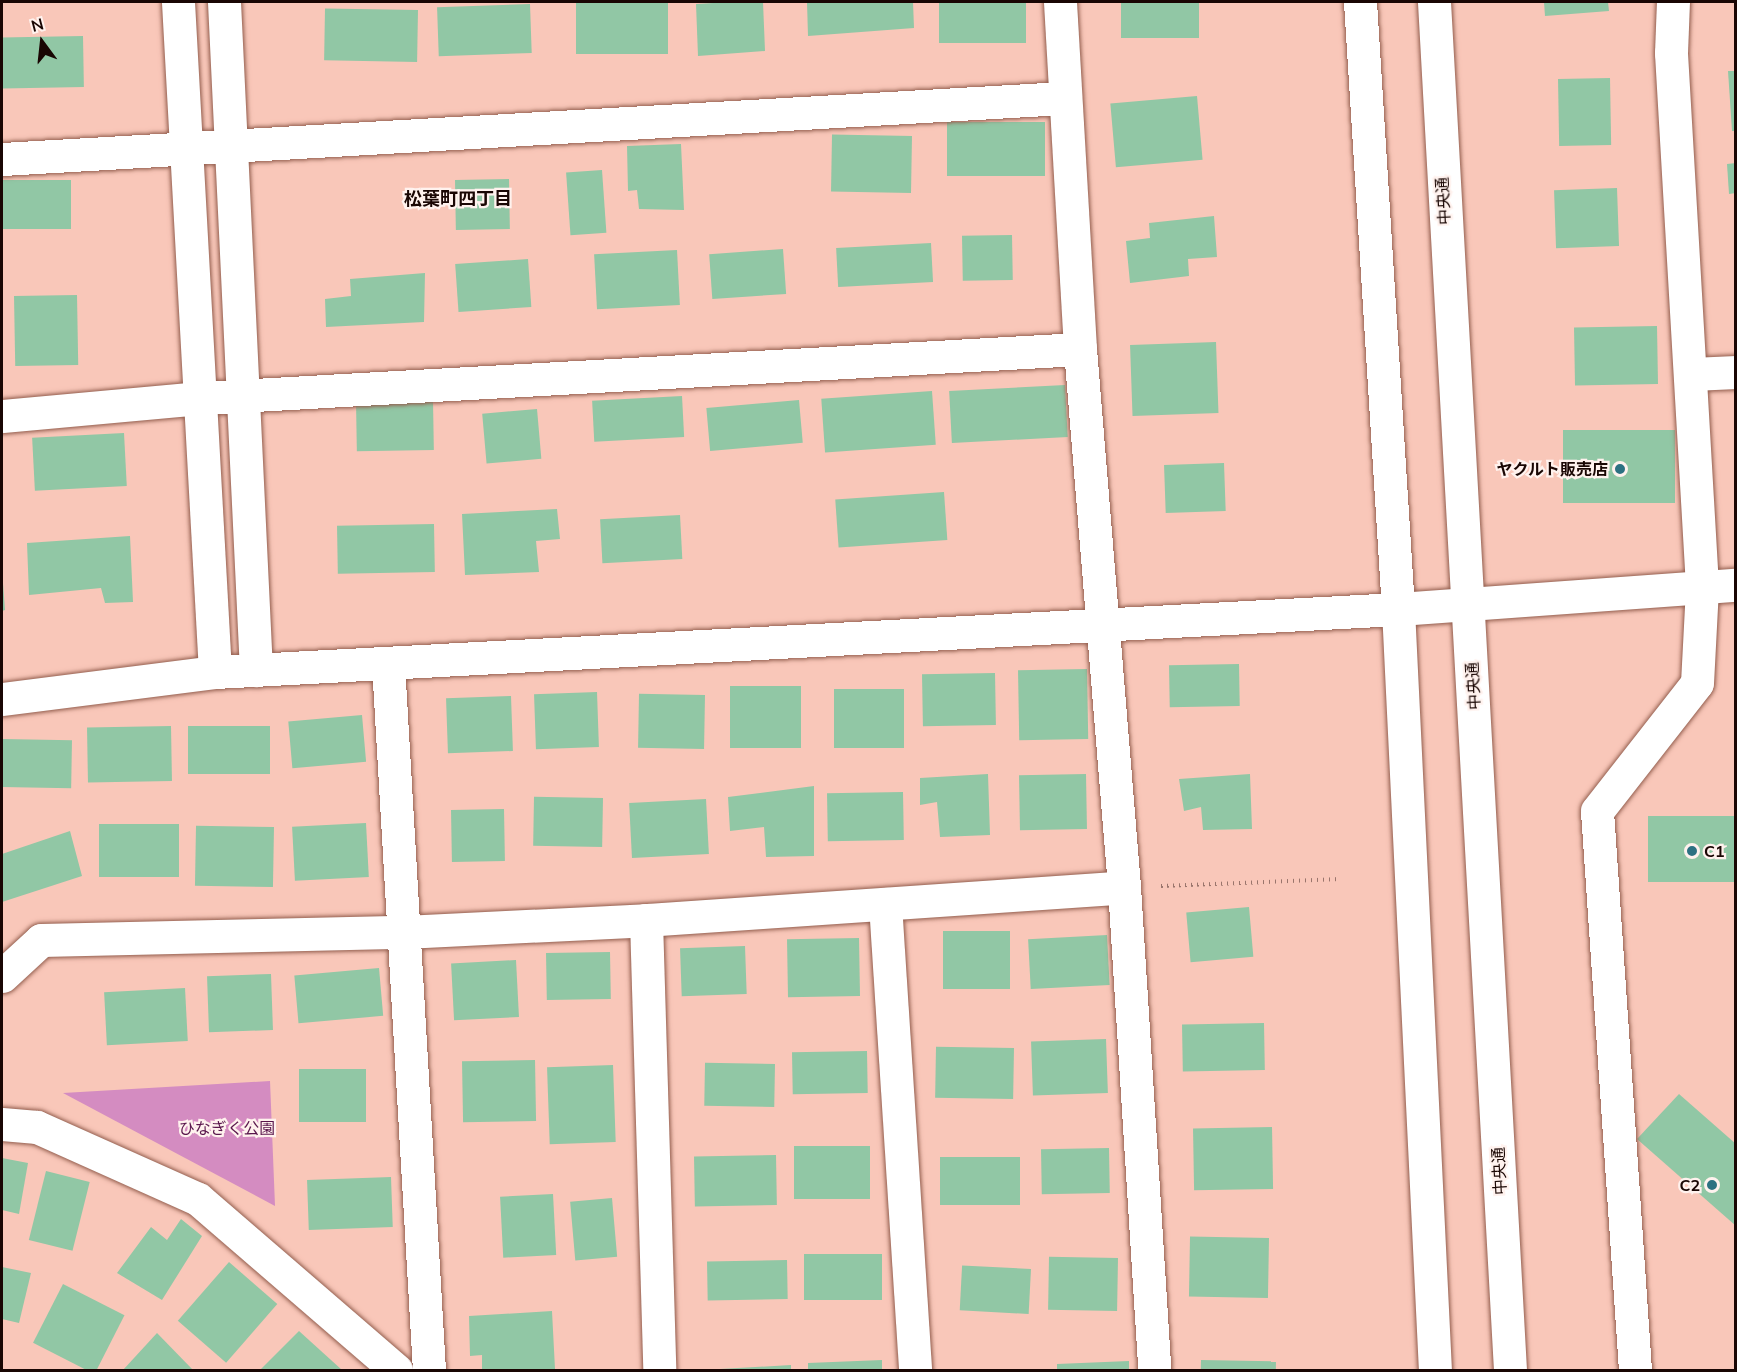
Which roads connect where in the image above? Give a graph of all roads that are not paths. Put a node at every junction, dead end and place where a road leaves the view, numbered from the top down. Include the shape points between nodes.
1 (178, 2) edge
2 (224, 2) edge
3 (1060, 2) edge
4 (1360, 2) edge
5 (1434, 2) edge
6 (1672, 2) edge
7 (1064, 98) junction
8 (231, 147) junction
9 (186, 149) junction
10 (2, 159) edge
11 (1080, 349) junction
12 (1736, 372) edge
13 (1692, 374) junction
14 (246, 396) junction
15 (200, 398) junction
16 (2, 416) edge
17 (1736, 585) edge
18 (1702, 586) junction
19 (1469, 604) junction
20 (1398, 609) junction
21 (1100, 624) junction
22 (388, 664) junction
23 (256, 670) junction
24 (215, 672) junction
25 (2, 699) edge
26 (1124, 887) junction
27 (885, 904) junction
28 (646, 920) junction
29 (405, 932) junction
30 (2, 976) edge
31 (2, 1124) edge
32 (396, 1371) edge
33 (429, 1371) edge
34 (659, 1371) edge
35 (915, 1371) edge
36 (1154, 1371) edge
37 (1435, 1371) edge
38 (1510, 1371) edge
39 (1635, 1371) edge

1 - 9 street
2 - 8 street
3 - 7 street
4 - 20 street
5 - 19 street, 中央通
6 - 13 street via 1671,53
7 - 8 street
7 - 11 street
8 - 9 street
8 - 14 street
9 - 10 street
9 - 15 street
11 - 14 street
11 - 21 street
12 - 13 street
13 - 18 street
14 - 15 street
14 - 23 street
15 - 16 street
15 - 24 street
17 - 18 street
18 - 19 street
18 - 39 street via 1697,683 1597,811
19 - 20 street
19 - 38 street, 中央通
20 - 21 street
20 - 37 street
21 - 22 street
21 - 26 street
22 - 23 street
22 - 29 street
23 - 24 street
24 - 25 street
26 - 27 street
26 - 36 street
27 - 28 street
27 - 35 street
28 - 29 street
28 - 34 street
29 - 30 street via 41,940
29 - 33 street
31 - 32 street via 37,1127 198,1199

